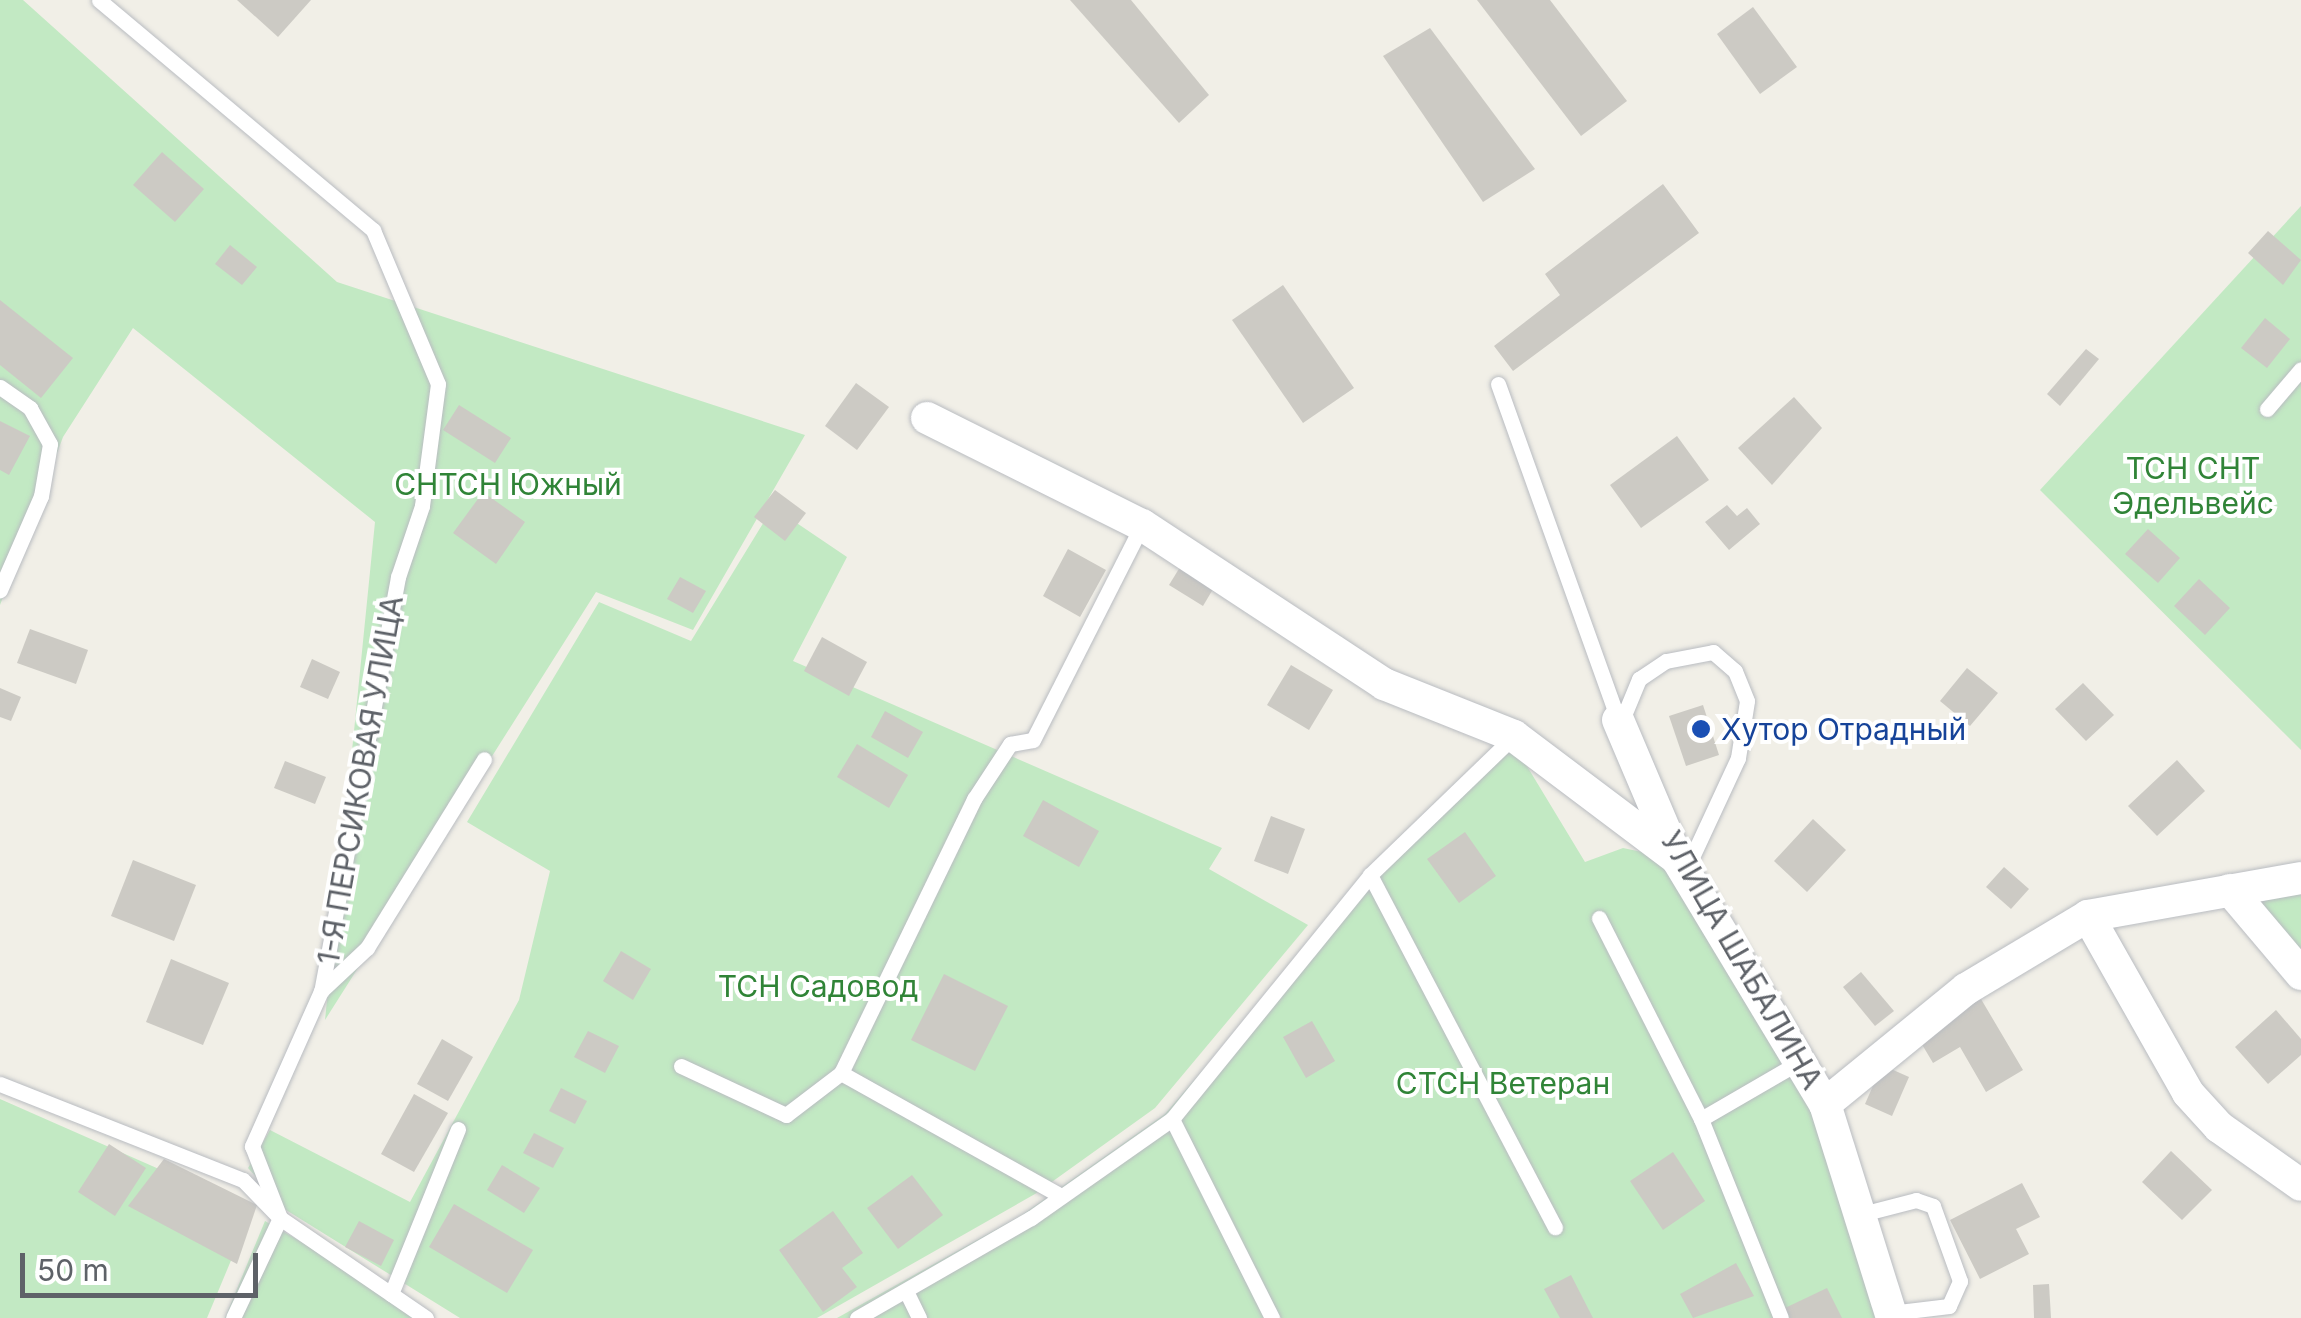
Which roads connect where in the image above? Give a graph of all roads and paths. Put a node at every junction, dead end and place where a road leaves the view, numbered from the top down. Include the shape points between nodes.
1 (99, 0) edge
2 (2301, 369) edge
3 (1498, 384) dead end
4 (0, 388) edge
5 (2267, 409) dead end
6 (927, 418) dead end
7 (1142, 525) junction
8 (0, 590) edge
9 (1619, 722) junction
10 (1514, 736) junction
11 (484, 759) dead end
12 (1681, 866) junction
13 (1370, 875) junction
14 (2301, 878) edge
15 (2230, 890) junction
16 (2088, 916) junction
17 (1598, 918) dead end
18 (2301, 974) edge
19 (322, 991) junction
20 (1803, 1060) junction
21 (681, 1066) dead end
22 (841, 1073) junction
23 (0, 1084) edge
24 (1825, 1104) junction
25 (1172, 1119) junction
26 (1701, 1119) junction
27 (458, 1128) dead end
28 (2301, 1184) edge
29 (1061, 1196) junction
30 (1862, 1214) junction
31 (280, 1218) junction
32 (1555, 1227) dead end
33 (906, 1291) junction
34 (391, 1294) junction
35 (1891, 1315) edge
36 (233, 1318) edge
37 (426, 1318) edge
38 (857, 1318) edge
39 (918, 1318) edge
40 (1272, 1318) edge
41 (1781, 1318) edge

1 - 19 lane, 1-Я ПЕРСИКОВАЯ УЛИЦА via 373,230 438,384 422,506 398,577
2 - 5 lane
3 - 9 lane
4 - 8 lane via 30,408 50,444 41,496
6 - 7 street
7 - 10 street via 1384,684
7 - 22 lane via 1033,740 1010,744 974,799
9 - 12 street, УЛИЦА ШАБАЛИНА
9 - 12 lane via 1639,679 1666,661 1713,652 1736,671 1746,701 1738,758
10 - 12 street
10 - 13 lane
11 - 19 lane via 367,948
12 - 20 street, УЛИЦА ШАБАЛИНА
13 - 25 lane
13 - 32 lane
14 - 15 street
15 - 16 street
15 - 18 street
16 - 24 street via 1966,988
16 - 28 street via 2188,1093 2219,1127
17 - 26 lane
19 - 31 lane, 1-Я ПЕРСИКОВАЯ УЛИЦА via 252,1146
20 - 24 street, УЛИЦА ШАБАЛИНА
20 - 26 lane
21 - 22 lane via 786,1115
22 - 29 lane
23 - 31 lane via 243,1180
24 - 30 street, УЛИЦА ШАБАЛИНА
25 - 29 lane
25 - 40 lane
26 - 41 lane
27 - 34 lane
29 - 33 lane
30 - 35 street, УЛИЦА ШАБАЛИНА
30 - 35 lane via 1916,1200 1933,1206 1960,1281 1949,1306
31 - 34 lane
31 - 36 lane
33 - 38 lane
33 - 39 lane
34 - 37 lane

